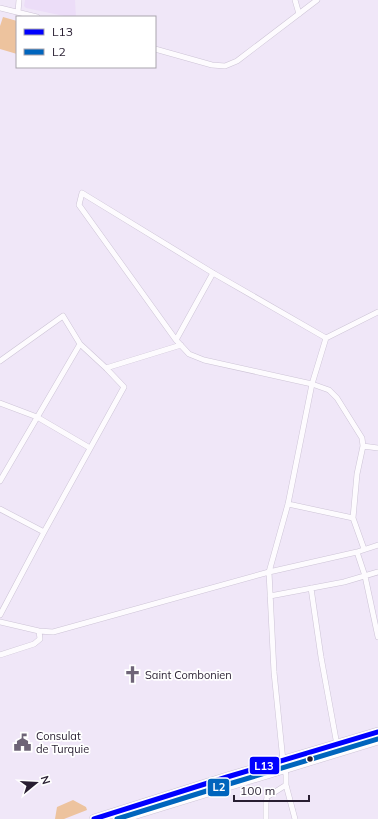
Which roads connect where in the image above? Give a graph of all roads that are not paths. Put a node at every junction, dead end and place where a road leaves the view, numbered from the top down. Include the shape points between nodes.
1 (19, 0) edge
2 (295, 0) edge
3 (317, 0) edge
4 (0, 8) edge
5 (18, 12) junction
6 (300, 14) junction
7 (33, 16) edge
8 (156, 49) edge
9 (213, 273) junction
10 (378, 312) edge
11 (326, 338) junction
12 (176, 340) junction
13 (80, 344) junction
14 (181, 345) junction
15 (0, 360) edge
16 (106, 368) junction
17 (312, 384) junction
18 (0, 403) edge
19 (37, 417) junction
20 (363, 446) junction
21 (90, 448) junction
22 (378, 448) edge
23 (0, 481) edge
24 (288, 504) junction
25 (0, 509) edge
26 (353, 518) junction
27 (44, 532) junction
28 (378, 545) edge
29 (364, 549) junction
30 (357, 552) junction
31 (269, 572) junction
32 (378, 572) edge
33 (365, 576) junction
34 (311, 588) junction
35 (270, 596) junction
36 (0, 615) edge
37 (0, 622) edge
38 (39, 631) junction
39 (378, 637) edge
40 (0, 654) edge
41 (378, 732) edge
42 (378, 740) edge
43 (337, 745) junction
44 (284, 764) junction
45 (286, 785) junction
46 (94, 819) edge
47 (120, 819) edge
48 (266, 819) edge
49 (295, 819) edge

1 - 5 street
2 - 6 street
3 - 6 street
4 - 5 street
5 - 7 street
6 - 8 street via 237,61 225,66 212,65
9 - 11 street
9 - 12 street
9 - 12 street via 82,193 80,204
10 - 11 street
11 - 17 street
12 - 14 street
13 - 15 street via 63,316
13 - 16 street
13 - 19 street
14 - 16 street
14 - 17 street via 189,354 204,360
16 - 21 street via 123,384 124,389
17 - 20 street via 329,390 337,398 359,432
17 - 24 street
18 - 19 street
19 - 21 street
19 - 23 street
20 - 22 street
20 - 26 street via 357,474
21 - 27 street
24 - 26 street
24 - 31 street
25 - 27 street
26 - 29 street
27 - 36 street
28 - 29 street
29 - 30 street
30 - 31 street
30 - 33 street
31 - 35 street
31 - 38 street via 53,632
32 - 33 street
33 - 34 street
33 - 39 street
34 - 35 street
34 - 43 street
35 - 44 street via 274,672
37 - 38 street
38 - 40 street via 40,639 34,644
41 - 43 highway
42 - 44 highway
43 - 44 highway
44 - 45 street
44 - 46 highway via 213,781
44 - 47 highway
45 - 48 street via 267,797
45 - 49 street

